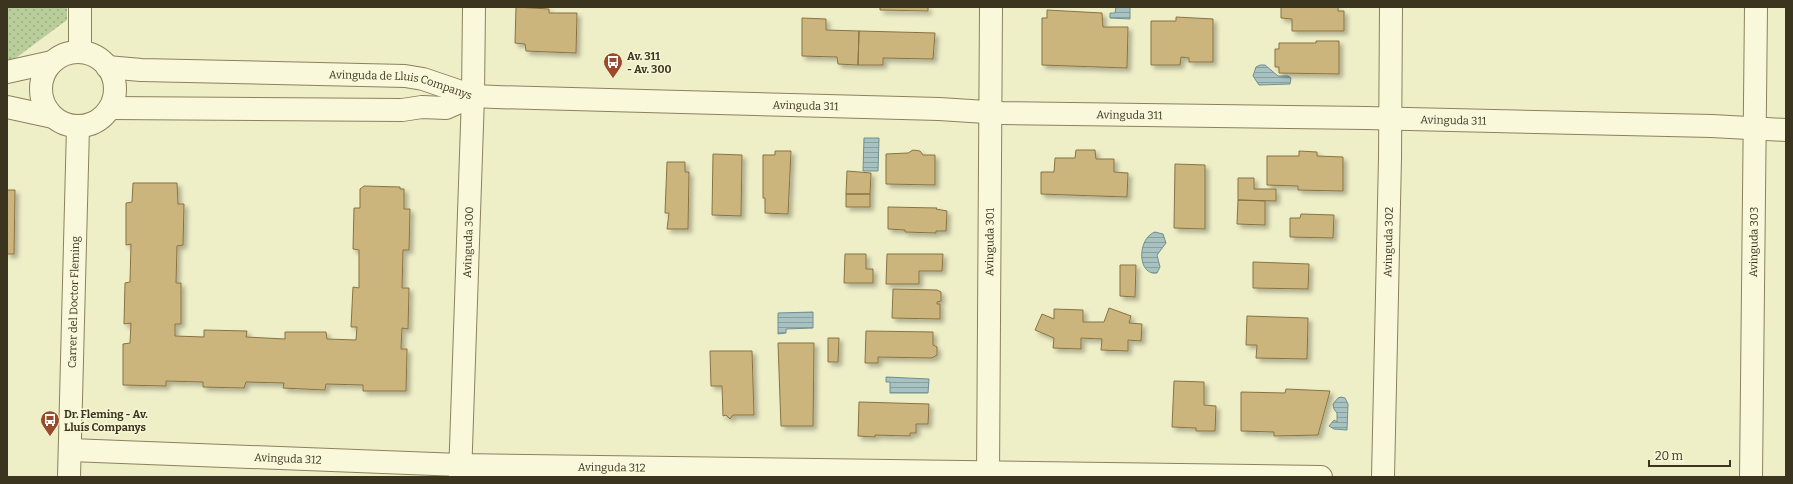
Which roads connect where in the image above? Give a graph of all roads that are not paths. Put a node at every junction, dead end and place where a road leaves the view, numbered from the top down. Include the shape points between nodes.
1 (80, 7) edge
2 (474, 7) edge
3 (991, 7) edge
4 (1391, 7) edge
5 (1756, 7) edge
6 (80, 52) junction
7 (52, 62) junction
8 (108, 67) junction
9 (7, 72) edge
10 (473, 96) junction
11 (7, 107) edge
12 (111, 108) junction
13 (990, 112) junction
14 (53, 117) junction
15 (1389, 119) junction
16 (78, 127) junction
17 (1755, 128) junction
18 (1786, 130) edge
19 (70, 450) junction
20 (460, 471) edge
21 (831, 473) edge
22 (988, 474) edge
23 (69, 477) edge
24 (1321, 477) edge
25 (1383, 477) edge
26 (1751, 477) edge

1 - 6 street
2 - 10 street, Avinguda 300
3 - 13 street, Avinguda 301
4 - 15 street, Avinguda 302
5 - 17 street, Avinguda 303
6 - 7 street via 65,55
6 - 8 street via 96,56
7 - 9 street
7 - 14 street via 44,72 41,90 44,103
8 - 10 street, Avinguda de Lluis Companys via 405,76 423,79
8 - 12 street via 116,87
10 - 12 street, Avinguda de Lluis Companys via 446,108 422,107 402,110
10 - 13 street, Avinguda 311 via 931,108
10 - 20 street, Avinguda 300
11 - 14 street
12 - 16 street via 95,121
13 - 15 street, Avinguda 311
13 - 22 street, Avinguda 301
14 - 16 street via 64,125
15 - 17 street, Avinguda 311
15 - 25 street, Avinguda 302
16 - 19 street, Carrer del Doctor Fleming
17 - 18 street, Avinguda 311
17 - 26 street, Avinguda 303
19 - 20 street, Avinguda 312
19 - 23 street, Carrer del Doctor Fleming
20 - 21 street, Avinguda 312
21 - 22 street, Avinguda 312
22 - 24 street, Avinguda 312

